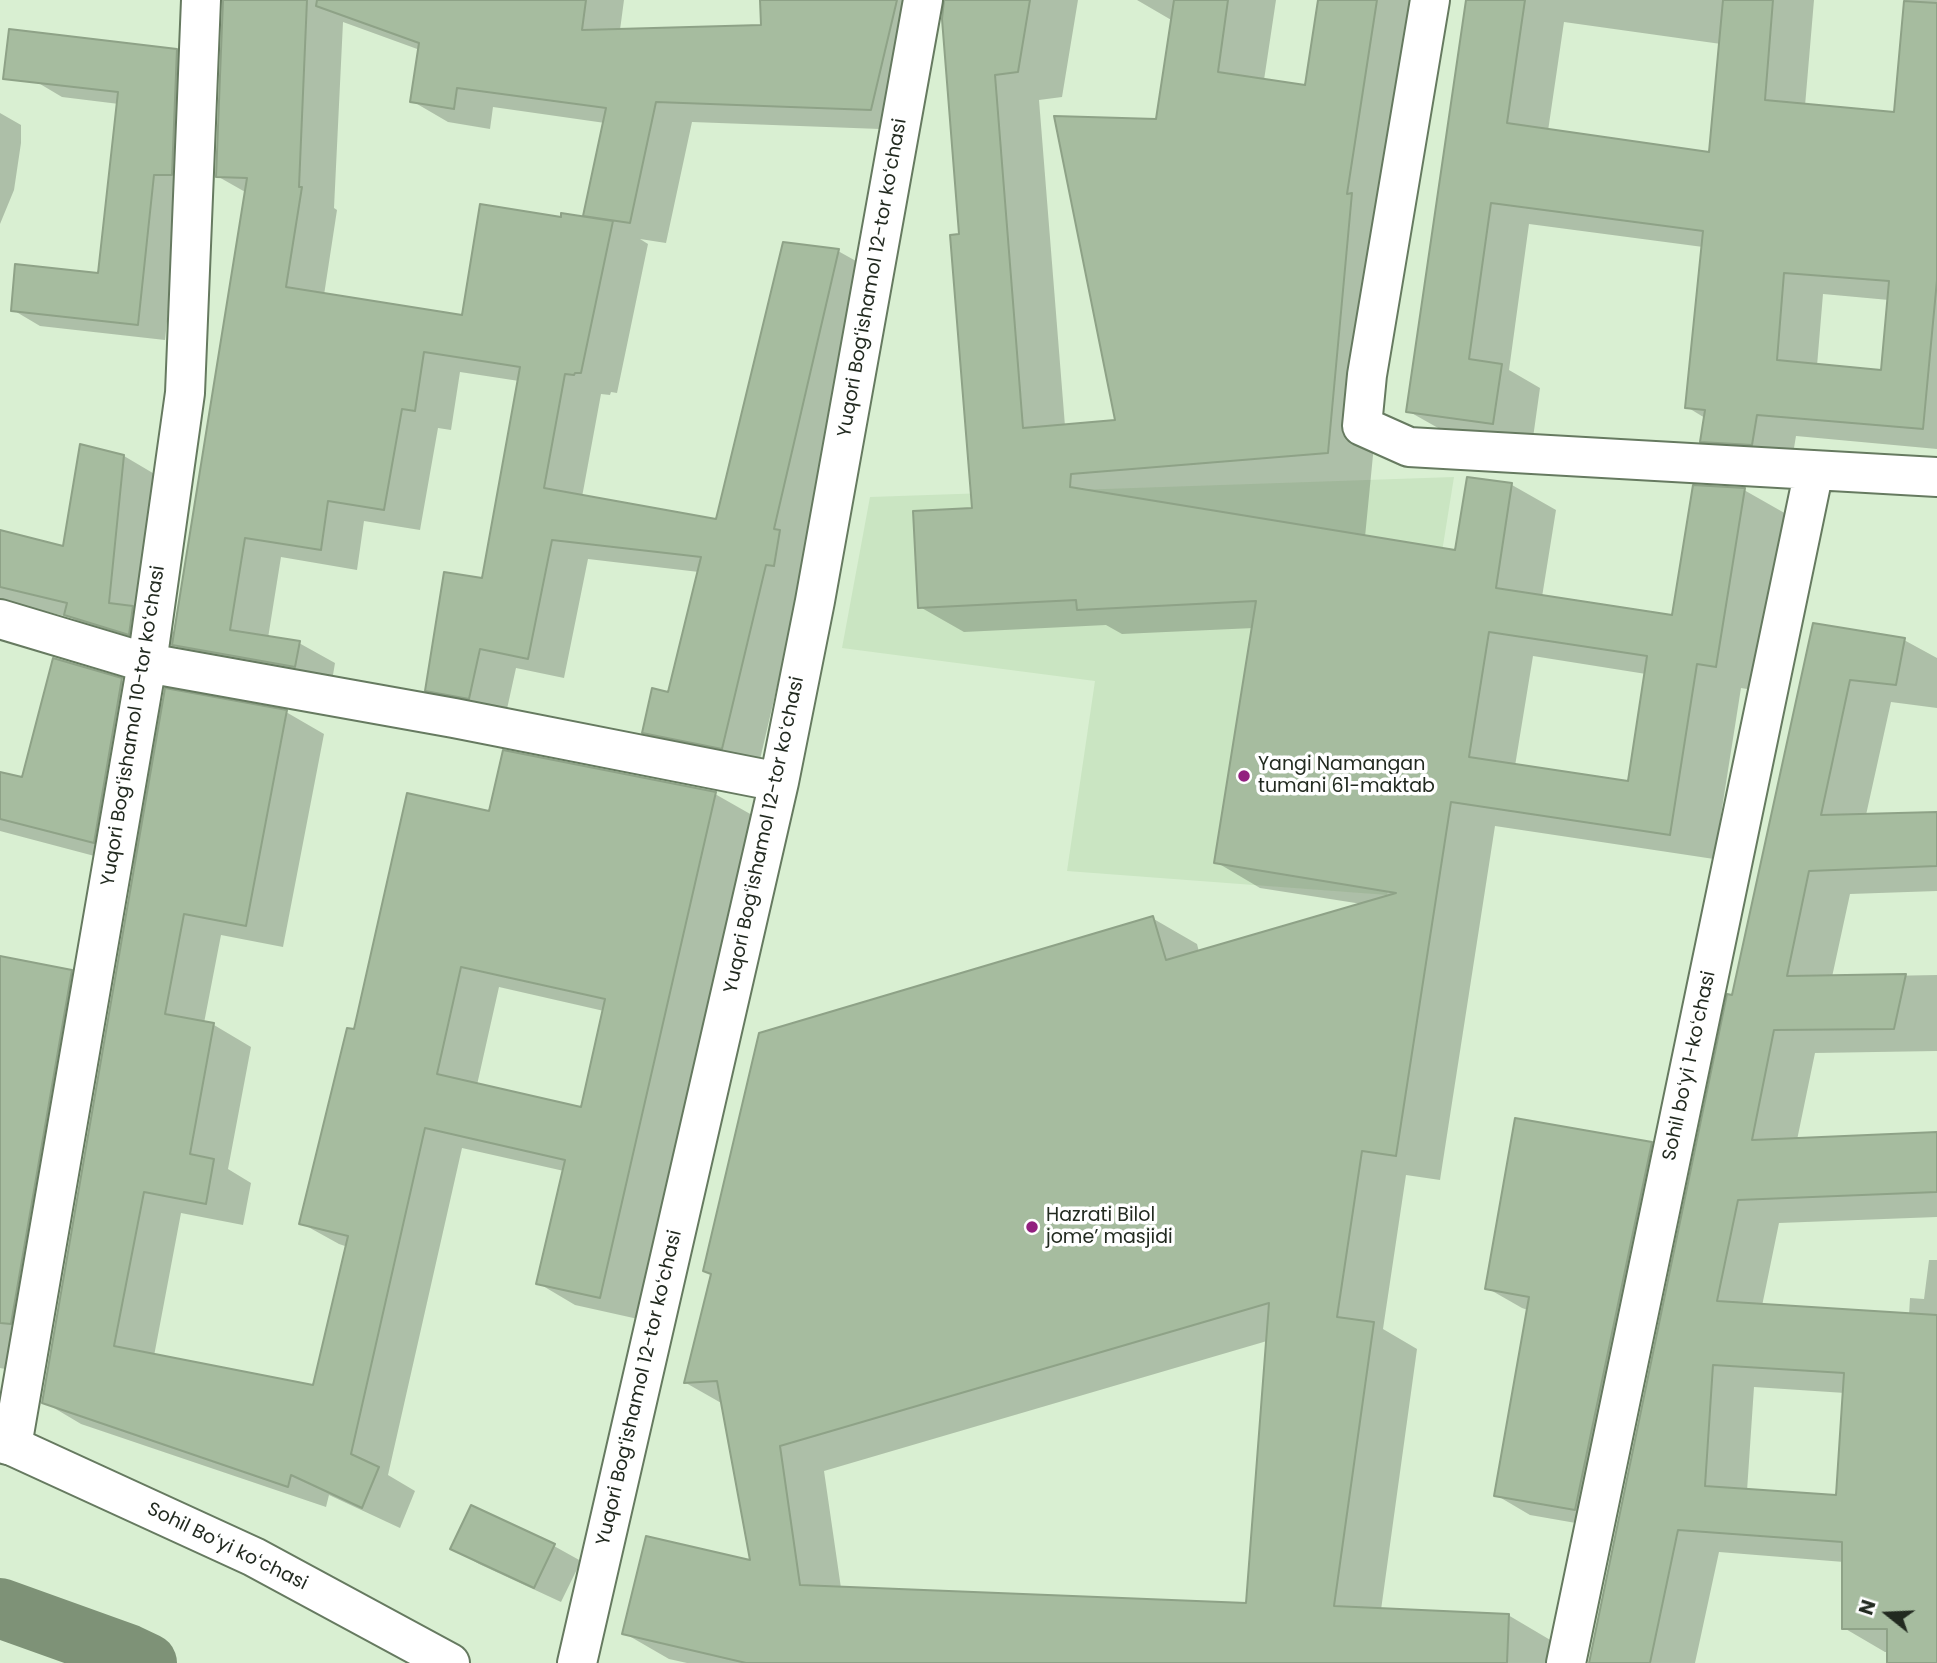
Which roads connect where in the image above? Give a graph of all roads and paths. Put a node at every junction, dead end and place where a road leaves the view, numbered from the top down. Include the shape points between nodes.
1 (201, 0) edge
2 (923, 0) edge
3 (1430, 0) edge
4 (1815, 470) junction
5 (1937, 477) edge
6 (0, 619) edge
7 (147, 663) junction
8 (779, 782) junction
9 (6, 1444) edge
10 (450, 1663) edge
11 (577, 1663) edge
12 (1566, 1663) edge

1 - 7 street, Yuqori Bogʻishamol 10-tor koʻchasi via 185,393
2 - 8 street, Yuqori Bogʻishamol 12-tor koʻchasi
3 - 4 street via 1362,426 1409,447
4 - 5 street
4 - 12 street, Sohil boʻyi 1-koʻchasi
6 - 7 street
7 - 8 street
7 - 9 street, Yuqori Bogʻishamol 10-tor koʻchasi
8 - 11 street, Yuqori Bogʻishamol 12-tor koʻchasi
9 - 10 street, Sohil Boʻyi koʻchasi via 254,1557

